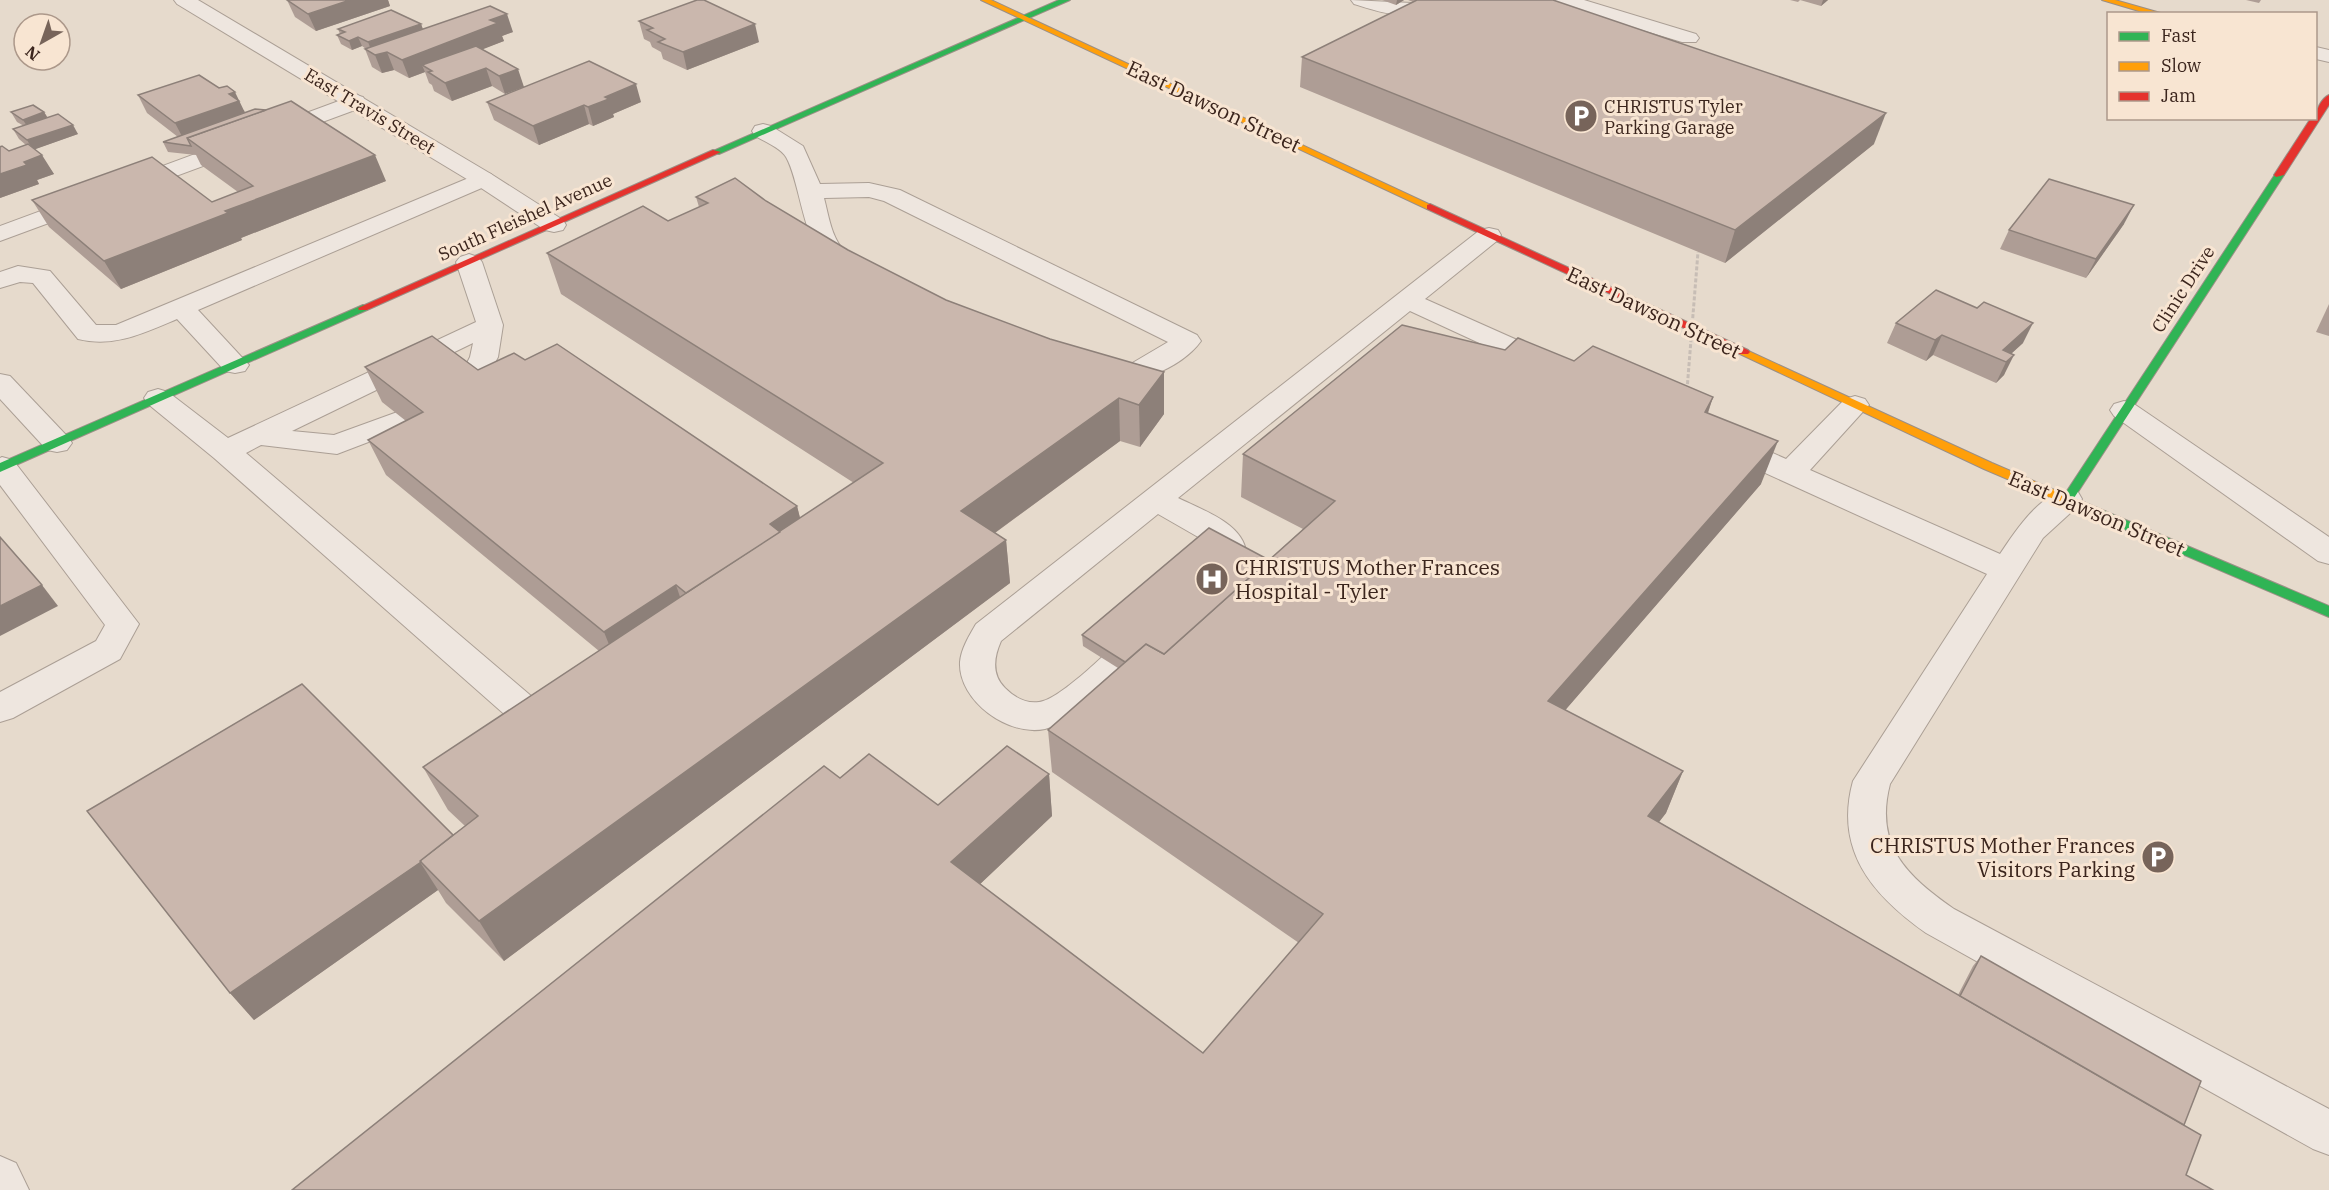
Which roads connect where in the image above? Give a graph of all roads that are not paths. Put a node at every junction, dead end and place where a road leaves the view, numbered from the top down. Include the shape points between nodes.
1 (184, 0) edge
2 (985, 0) edge
3 (1066, 0) edge
4 (1361, 0) edge
5 (1432, 0) edge
6 (1563, 0) edge
7 (2106, 0) edge
8 (2152, 12) edge
9 (1026, 18) junction
10 (1689, 38) dead end
11 (2329, 98) edge
12 (355, 102) junction
13 (2317, 116) edge
14 (2315, 120) edge
15 (763, 131) junction
16 (483, 179) junction
17 (811, 191) junction
18 (554, 225) junction
19 (0, 234) edge
20 (1489, 235) junction
21 (469, 262) junction
22 (0, 280) edge
23 (875, 281) edge
24 (1407, 300) junction
25 (181, 308) junction
26 (490, 325) junction
27 (235, 365) junction
28 (1078, 369) edge
29 (1577, 377) edge
30 (0, 382) edge
31 (469, 387) edge
32 (158, 398) junction
33 (1855, 405) junction
34 (2124, 410) junction
35 (404, 419) edge
36 (1705, 434) edge
37 (259, 436) junction
38 (57, 443) junction
39 (225, 451) junction
40 (1, 468) edge
41 (1790, 472) junction
42 (2067, 499) junction
43 (1156, 500) junction
44 (2329, 553) edge
45 (2007, 570) junction
46 (1206, 584) edge
47 (2329, 612) edge
48 (1171, 615) edge
49 (0, 708) edge
50 (555, 737) edge
51 (2329, 1133) edge
52 (0, 1179) edge
53 (6, 1190) edge

1 - 12 street, East Travis Street
2 - 9 street, East Dawson Street
3 - 9 street, South Fleishel Avenue
4 - 5 street via 1383,7 1415,9
6 - 10 street
7 - 8 street
9 - 15 street, South Fleishel Avenue
9 - 20 street, East Dawson Street
11 - 13 street, Clinic Drive
12 - 16 street, East Travis Street
12 - 19 street
14 - 34 street, Clinic Drive
15 - 17 street via 795,151
15 - 18 street, South Fleishel Avenue
16 - 18 street, East Travis Street
16 - 25 street
17 - 23 street via 822,240 828,249 837,259
17 - 28 street via 869,190 892,195 1187,341 1136,374 1106,376
18 - 21 street, South Fleishel Avenue
20 - 24 street
20 - 33 street, East Dawson Street
21 - 26 street
21 - 27 street, South Fleishel Avenue
22 - 25 street via 18,274 41,276 88,333 120,333
24 - 29 street
24 - 43 street
25 - 27 street
26 - 31 street via 484,357
26 - 37 street
27 - 32 street, South Fleishel Avenue
30 - 38 street
32 - 38 street, South Fleishel Avenue
32 - 39 street
33 - 41 street
33 - 42 street, East Dawson Street
34 - 42 street, Clinic Drive
34 - 44 street
35 - 37 street via 337,445
36 - 41 street
37 - 39 street
38 - 40 street, South Fleishel Avenue
39 - 50 street
40 - 49 street via 122,624 108,650
41 - 45 street
42 - 45 street via 2032,530
42 - 47 street, East Dawson Street
43 - 46 street via 1227,541 1230,559
43 - 48 street via 988,633 979,650 976,669 992,698 1025,716 1044,716 1076,698
45 - 51 street via 1872,781 1865,798 1864,817 1876,857 1904,893 1940,921
52 - 53 street

